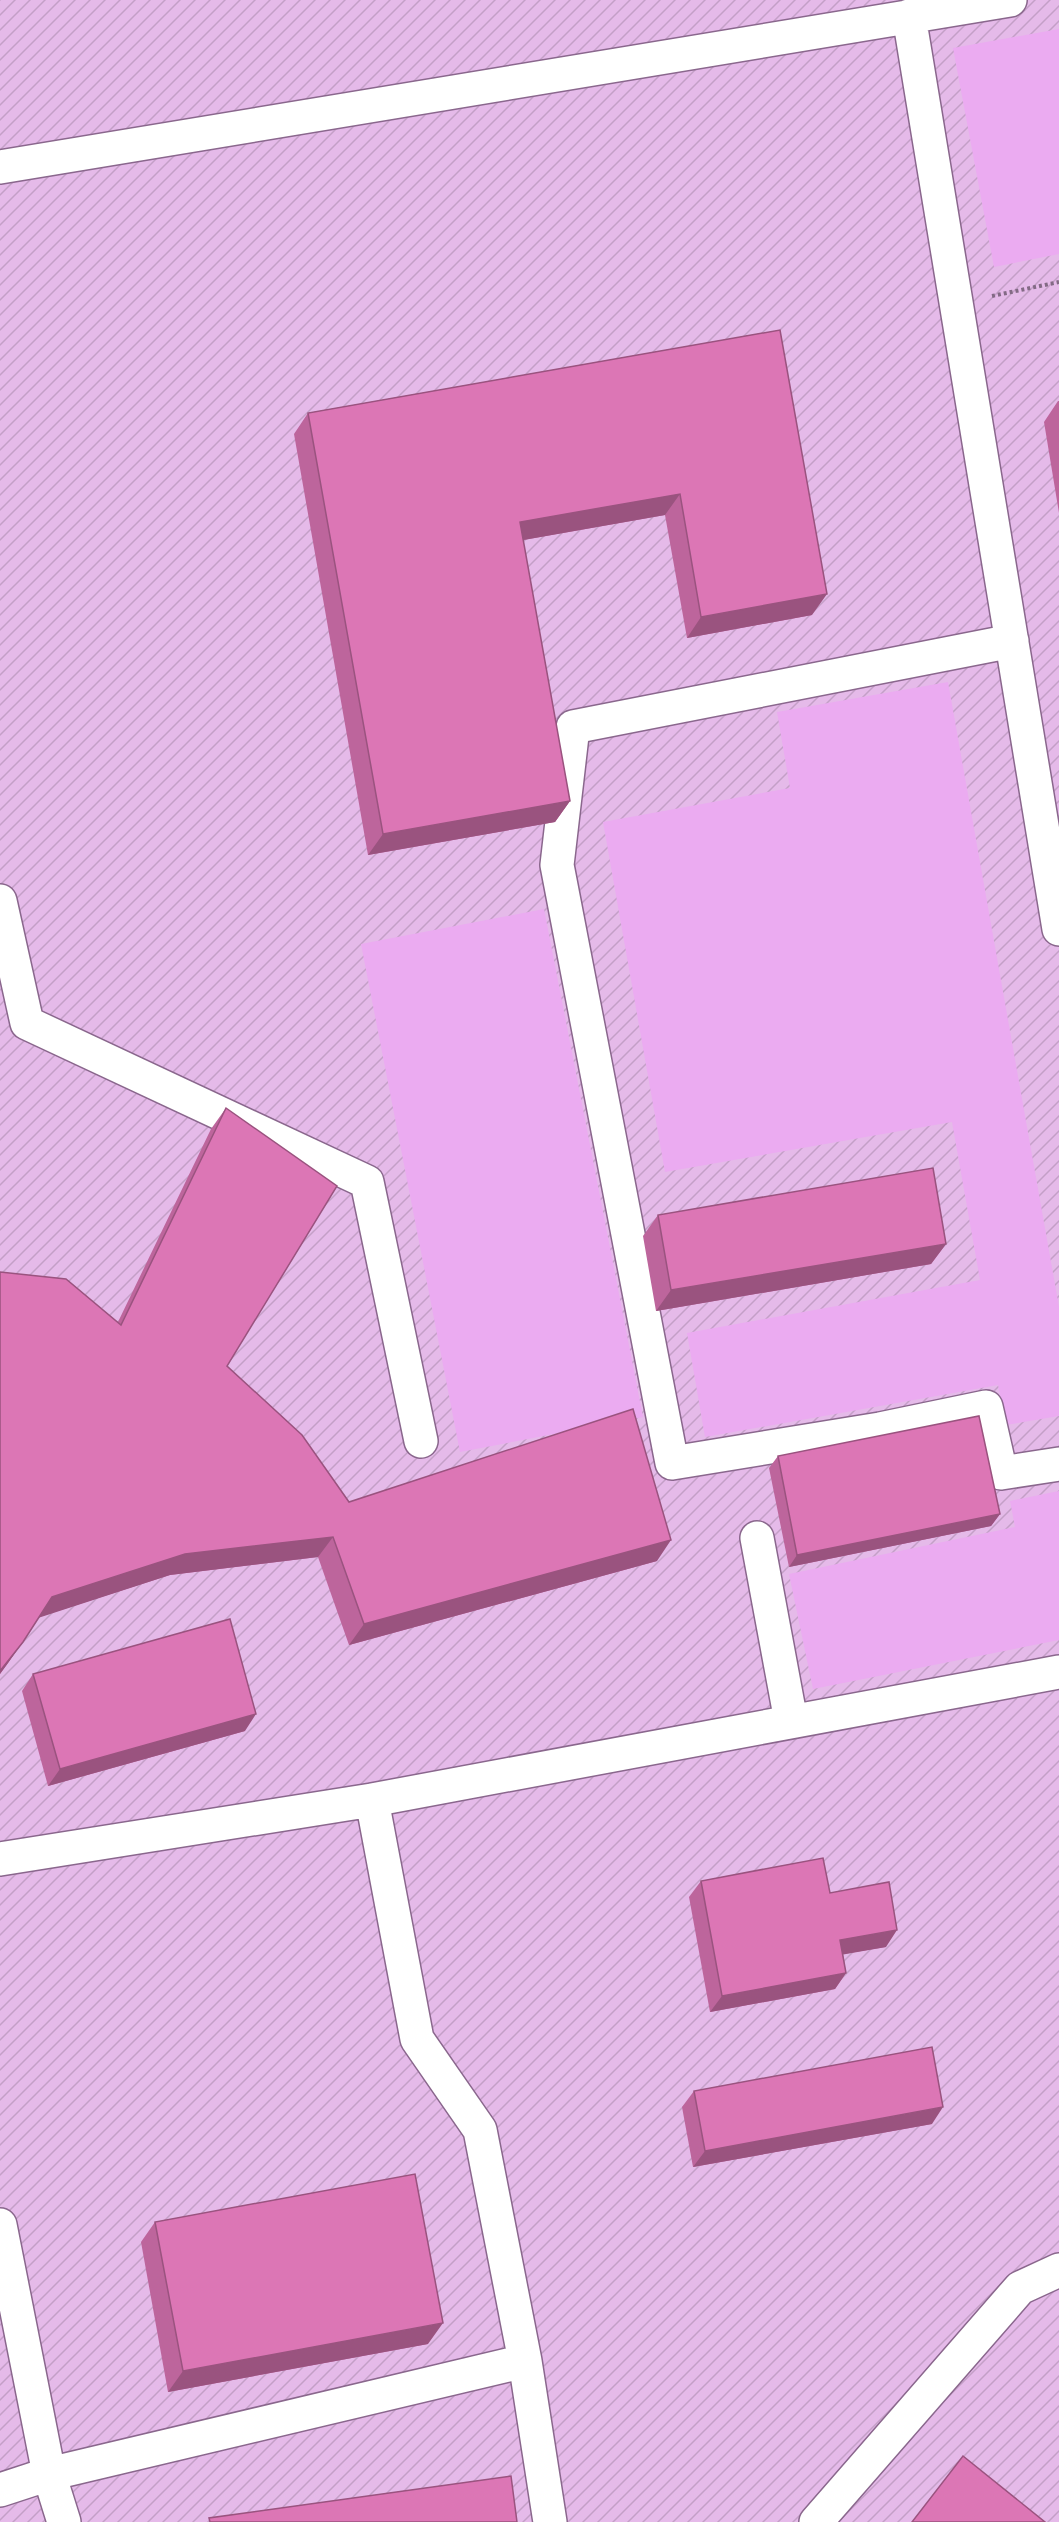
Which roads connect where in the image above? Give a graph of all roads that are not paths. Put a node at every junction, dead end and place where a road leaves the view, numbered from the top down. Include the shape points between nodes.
1 (1010, 0) edge
2 (909, 16) junction
3 (0, 167) edge
4 (1012, 641) junction
5 (1045, 754) edge
6 (0, 901) edge
7 (1059, 929) edge
8 (421, 1441) dead end
9 (1059, 1464) edge
10 (757, 1538) dead end
11 (1059, 1672) edge
12 (791, 1721) junction
13 (372, 1800) junction
14 (0, 1859) edge
15 (0, 2225) edge
16 (1059, 2270) edge
17 (525, 2361) junction
18 (49, 2474) junction
19 (0, 2490) edge
20 (64, 2522) edge
21 (550, 2522) edge
22 (816, 2522) edge

1 - 2 lane
2 - 3 lane
2 - 4 lane
4 - 5 lane
4 - 9 lane via 573,727 557,865 672,1462 880,1429 986,1407 1000,1473
5 - 7 lane
6 - 8 lane via 27,1023 367,1182
10 - 12 lane
11 - 12 lane
12 - 13 lane
13 - 14 lane
13 - 17 lane via 417,2039 480,2130
15 - 18 lane
16 - 22 lane via 1020,2288
17 - 18 lane
17 - 21 lane
18 - 19 lane
18 - 20 lane

